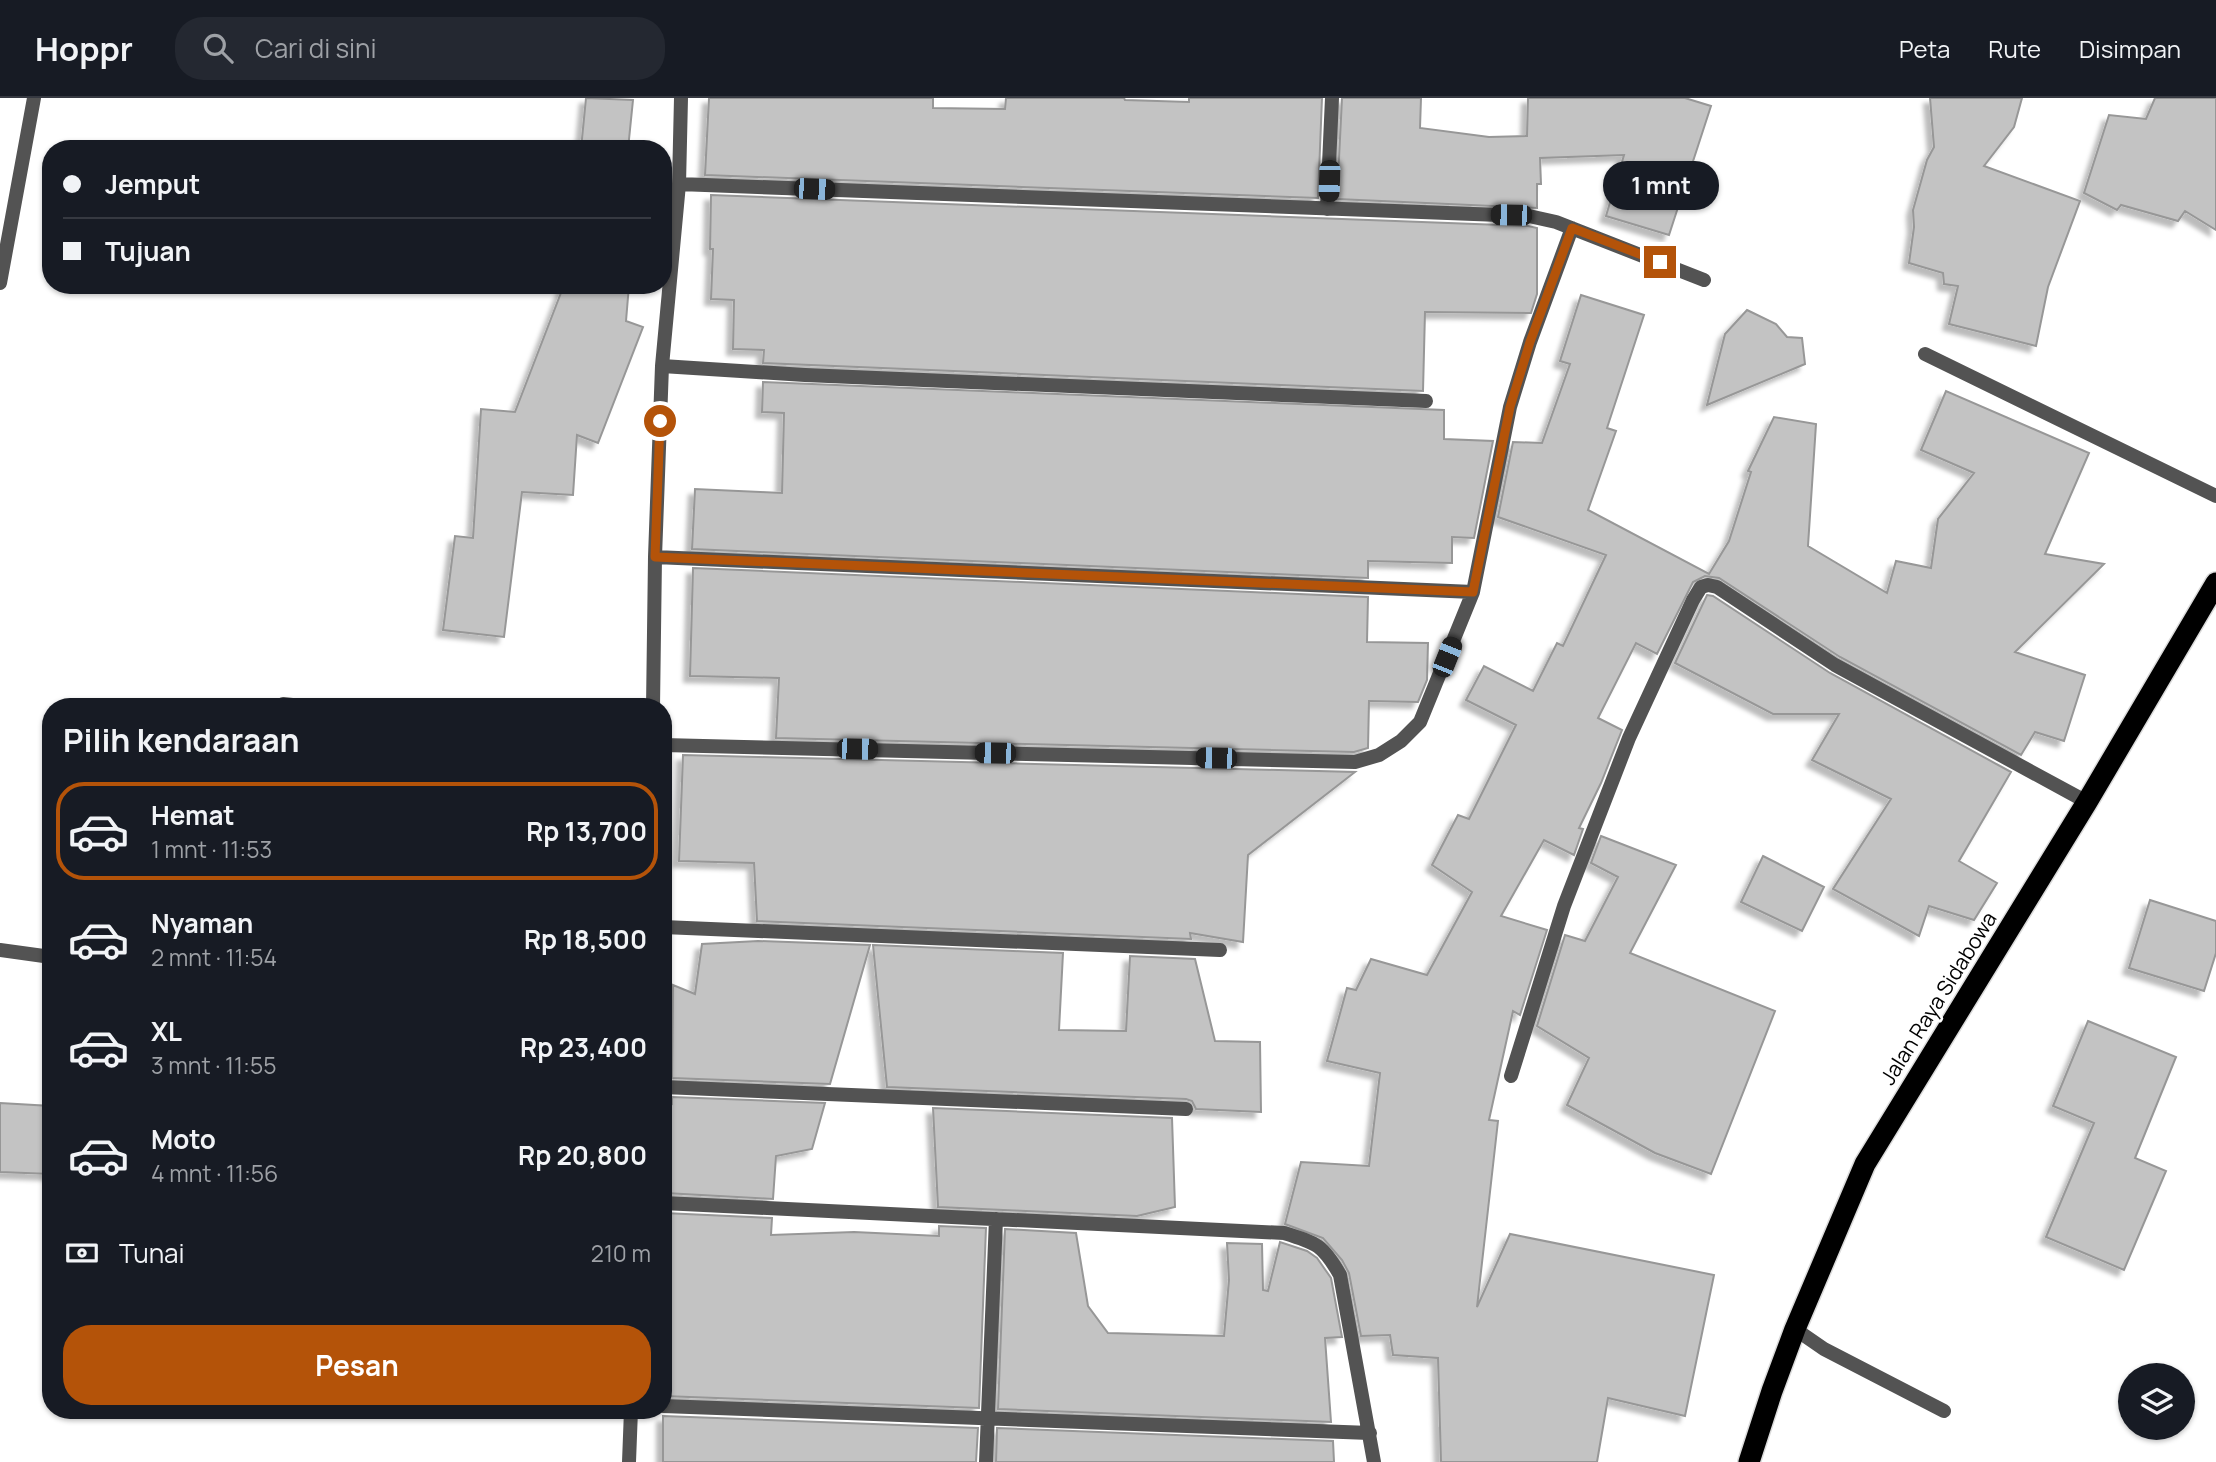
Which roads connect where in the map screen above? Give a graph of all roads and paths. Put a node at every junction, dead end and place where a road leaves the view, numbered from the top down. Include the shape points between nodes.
1 (34, 98) edge
2 (681, 98) edge
3 (1332, 98) edge
4 (679, 184) junction
5 (1328, 209) junction
6 (1572, 228) junction
7 (672, 259) edge
8 (1704, 280) dead end
9 (0, 283) edge
10 (669, 294) edge
11 (1924, 354) dead end
12 (662, 366) junction
13 (1426, 401) dead end
14 (2216, 496) edge
15 (655, 557) junction
16 (2216, 583) edge
17 (1473, 592) junction
18 (653, 698) edge
19 (672, 745) edge
20 (2087, 802) junction
21 (672, 927) edge
22 (0, 950) edge
23 (1220, 950) dead end
24 (42, 956) edge
25 (1511, 1076) dead end
26 (672, 1087) edge
27 (1186, 1109) dead end
28 (672, 1203) edge
29 (996, 1219) junction
30 (1795, 1328) junction
31 (672, 1406) edge
32 (1944, 1411) dead end
33 (630, 1419) edge
34 (988, 1419) junction
35 (1370, 1433) junction
36 (628, 1462) edge
37 (986, 1462) edge
38 (1374, 1462) edge
39 (1749, 1462) edge

1 - 9 street
2 - 4 street
3 - 5 street
4 - 5 street
4 - 7 street
5 - 6 street via 1529,216
6 - 8 street
6 - 17 street via 1510,407
10 - 12 street
11 - 14 street
12 - 13 street
12 - 15 street
15 - 17 street
15 - 18 street
16 - 20 highway, Jalan Raya Sidabowa
17 - 19 street via 1420,722 1380,755 1354,762
20 - 25 street via 1835,665 1717,587 1701,587 1629,738 1564,906
20 - 30 highway, Jalan Raya Sidabowa via 1875,1145
21 - 23 street
22 - 24 street
26 - 27 street
28 - 29 street
29 - 34 street
29 - 35 street via 1284,1233 1327,1252 1340,1275
30 - 32 street via 1824,1349
30 - 39 highway, Jalan Raya Sidabowa
31 - 34 street
33 - 36 street
34 - 35 street
34 - 37 street
35 - 38 street

